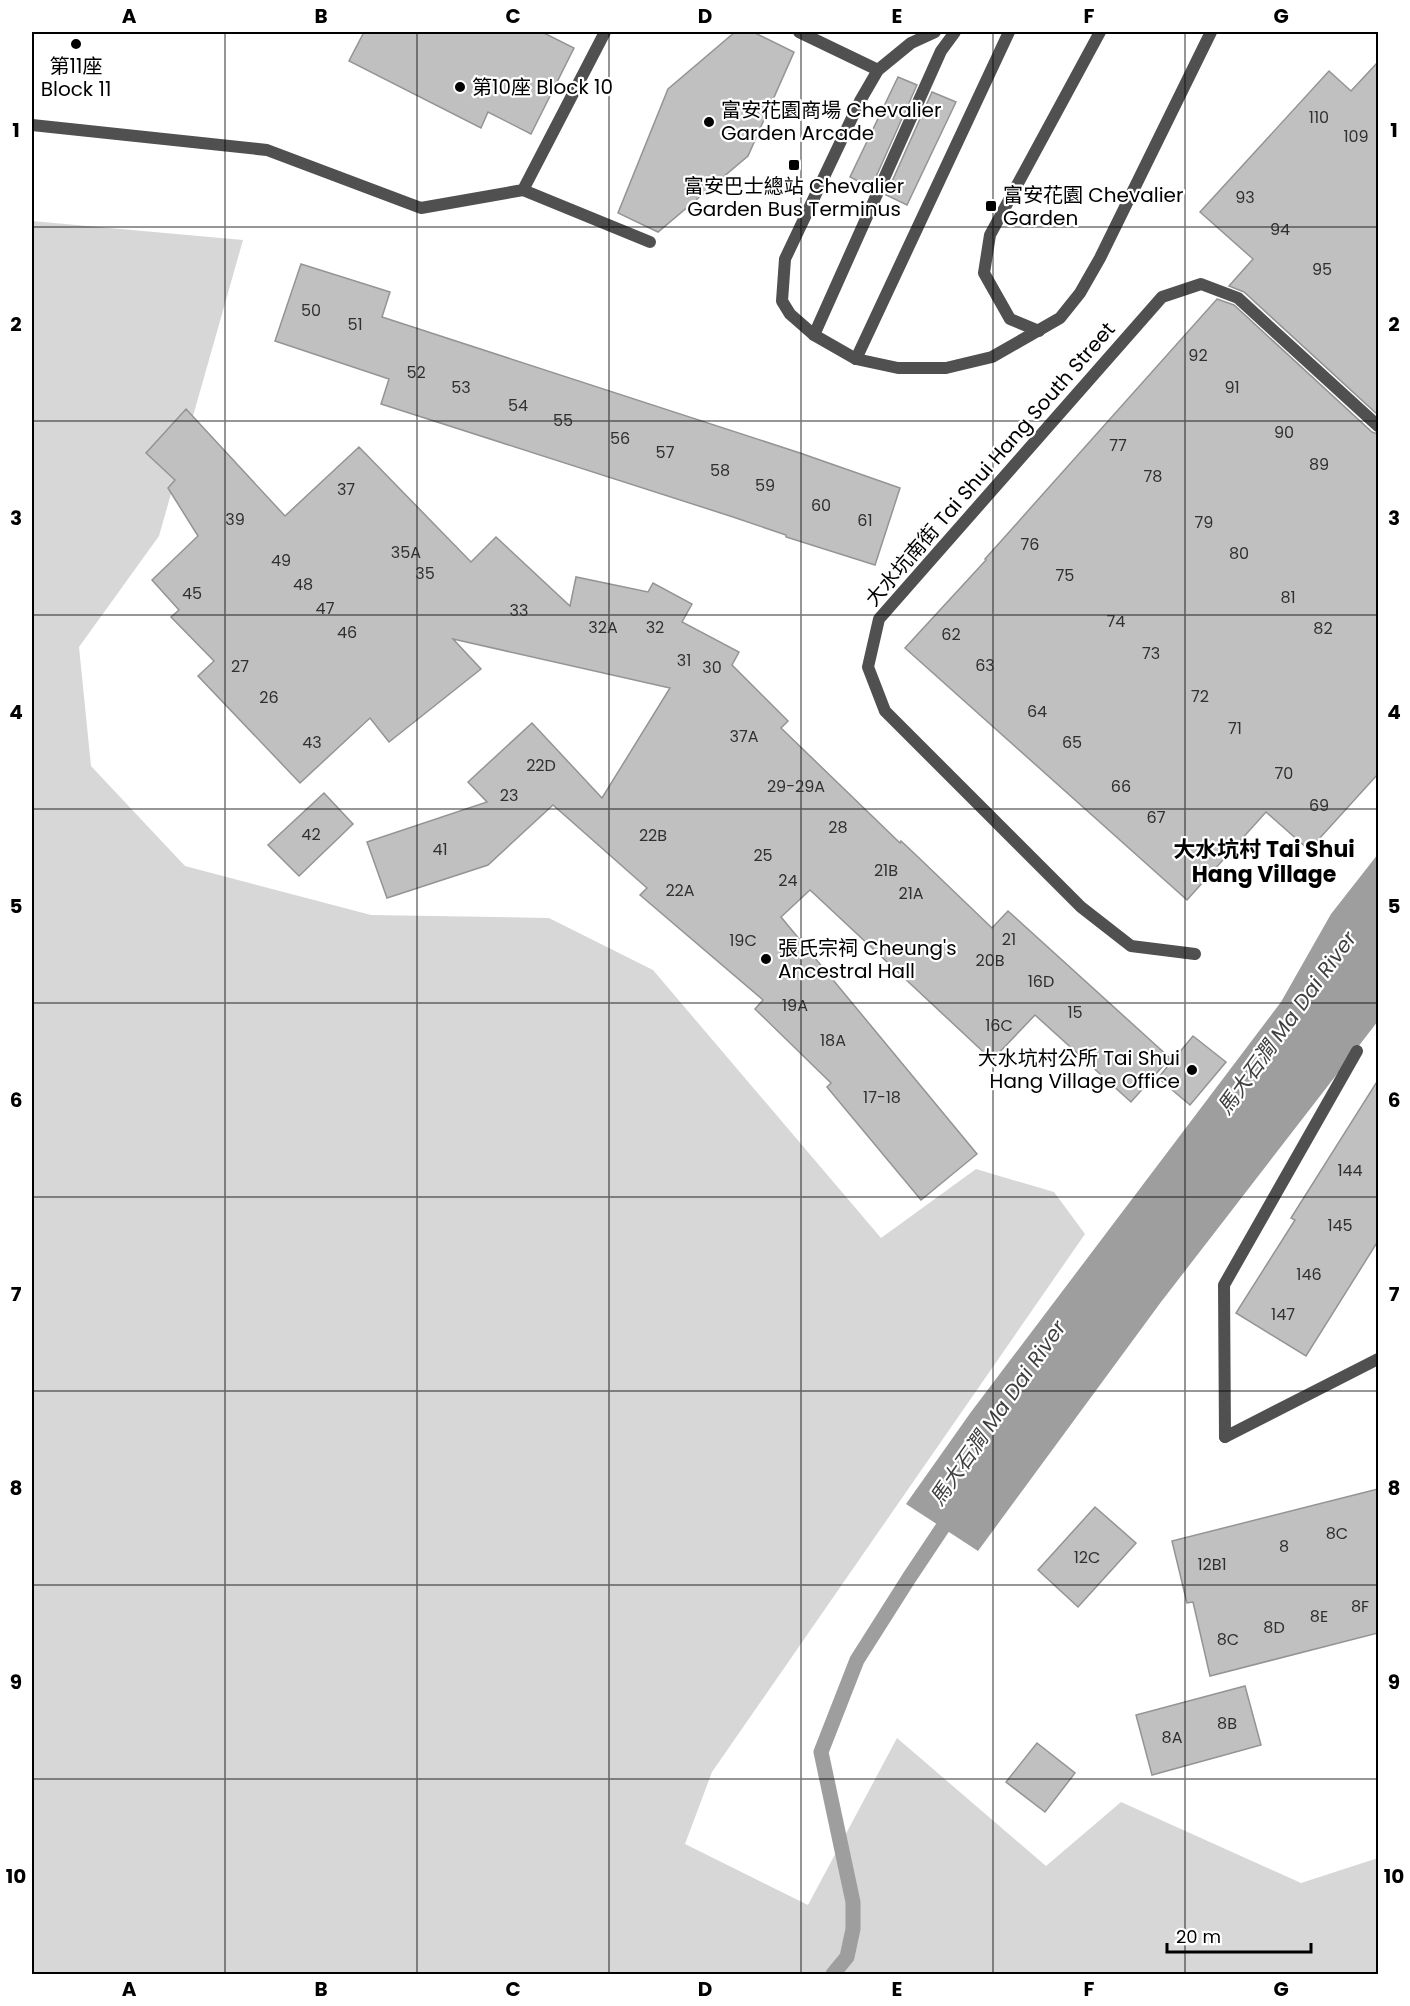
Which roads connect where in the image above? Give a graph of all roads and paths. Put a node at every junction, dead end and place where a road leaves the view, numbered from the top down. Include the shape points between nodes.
1 (605, 32) edge
2 (799, 32) edge
3 (935, 32) edge
4 (955, 32) edge
5 (1008, 32) edge
6 (1100, 32) edge
7 (1211, 32) edge
8 (878, 70) junction
9 (32, 125) edge
10 (523, 190) junction
11 (650, 242) dead end
12 (1039, 330) junction
13 (814, 335) junction
14 (856, 359) junction
15 (1378, 426) edge
16 (1195, 954) dead end
17 (1357, 1051) dead end
18 (1378, 1359) edge

1 - 10 street
2 - 8 street
3 - 8 street via 911,43
4 - 13 street via 941,51
5 - 14 street
6 - 12 street via 990,235 984,273 1010,319
7 - 12 street via 1080,293 1060,318
8 - 13 street via 785,259 782,301 790,314
9 - 10 street via 267,150 421,208
10 - 11 street
12 - 14 street via 992,357 946,368 898,368
13 - 14 street
15 - 16 street, 大水坑南街 Tai Shui Hang South Street via 1238,298 1202,284 1162,297 879,619 868,667 885,711 1081,907 1131,946
17 - 18 street via 1224,1285 1225,1437

